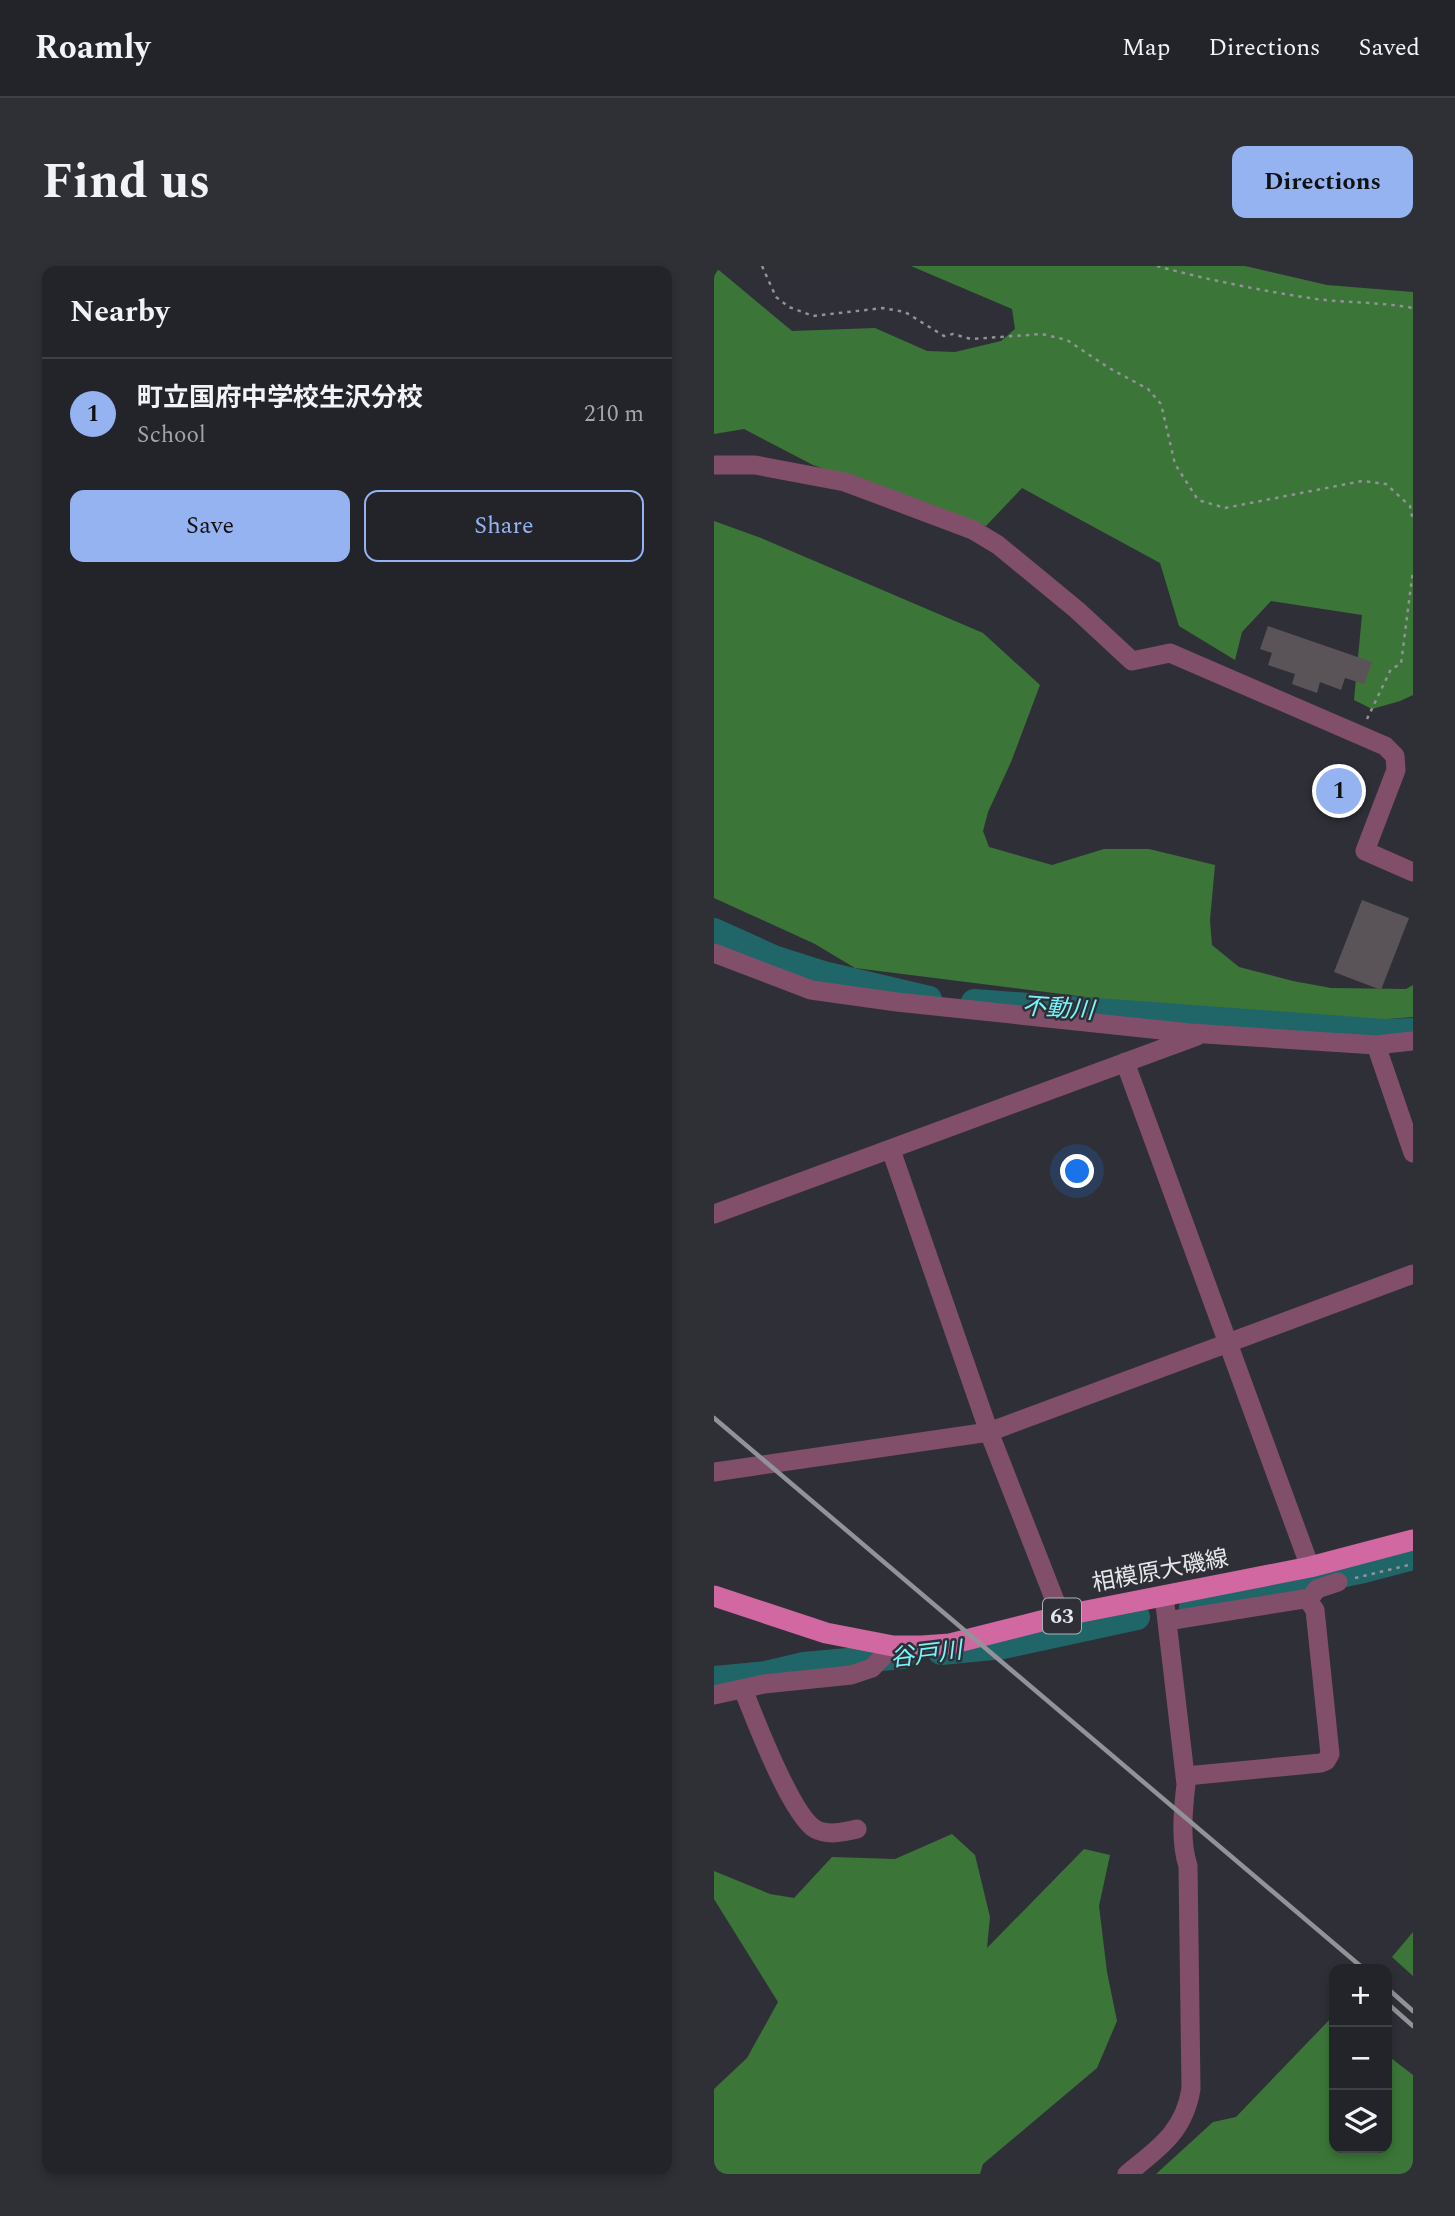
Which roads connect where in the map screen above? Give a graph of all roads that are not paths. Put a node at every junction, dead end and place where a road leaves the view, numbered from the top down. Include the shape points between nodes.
1 (714, 465) edge
2 (1413, 872) edge
3 (714, 953) edge
4 (1204, 1033) junction
5 (1413, 1041) edge
6 (1376, 1045) junction
7 (1125, 1062) junction
8 (891, 1150) junction
9 (1413, 1153) edge
10 (714, 1214) edge
11 (1413, 1274) edge
12 (1229, 1342) junction
13 (989, 1432) junction
14 (714, 1472) edge
15 (1413, 1540) edge
16 (1310, 1567) junction
17 (1338, 1582) road end
18 (714, 1596) edge
19 (1164, 1596) junction
20 (1307, 1599) junction
21 (1061, 1616) junction
22 (1167, 1621) junction
23 (884, 1656) junction
24 (743, 1689) junction
25 (714, 1695) edge
26 (1186, 1776) junction
27 (857, 1829) dead end
28 (1127, 2174) edge

1 - 2 street via 755,465 845,482 973,530 1077,610 1132,661 1170,653 1385,746 1395,756 1396,770 1365,851
3 - 4 street via 811,990
4 - 6 street
4 - 7 street
5 - 6 street
6 - 9 street
7 - 8 street
7 - 12 street
8 - 10 street
8 - 13 street
11 - 12 street
12 - 13 street
12 - 16 street
13 - 14 street
13 - 21 street
15 - 16 main road, 相模原大磯線 / 63
16 - 19 main road, 相模原大磯線 / 63
17 - 20 street via 1317,1589
18 - 23 main road, 相模原大磯線 / 63
19 - 21 main road, 相模原大磯線 / 63
19 - 22 street
20 - 22 street
20 - 26 street via 1315,1609 1328,1759
21 - 23 main road, 相模原大磯線 / 63
22 - 26 street
23 - 24 street via 851,1675
24 - 25 street
24 - 27 street via 771,1758 808,1824 826,1833
26 - 28 street via 1191,2089 1179,2126

